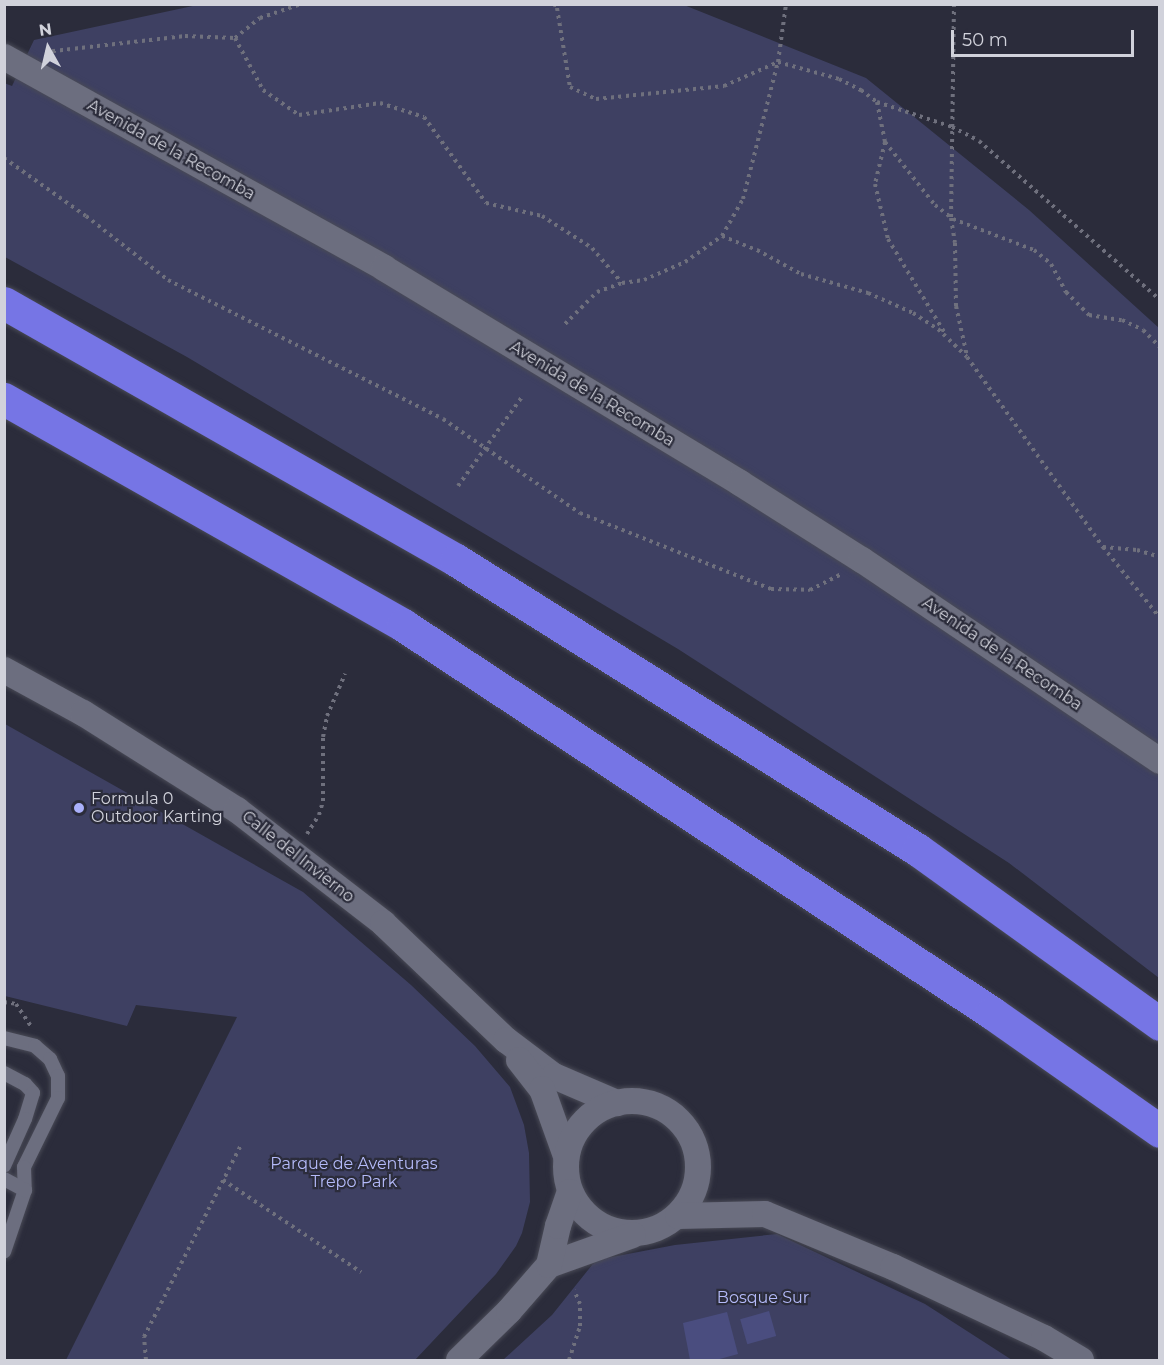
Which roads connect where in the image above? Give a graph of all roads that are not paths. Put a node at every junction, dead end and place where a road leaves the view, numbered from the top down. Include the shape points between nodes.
1 (4, 57) edge
2 (4, 303) edge
3 (4, 399) edge
4 (4, 670) edge
5 (1160, 761) edge
6 (1160, 1024) edge
7 (4, 1038) edge
8 (506, 1040) junction
9 (4, 1073) edge
10 (617, 1103) junction
11 (1160, 1131) edge
12 (566, 1156) junction
13 (4, 1166) edge
14 (4, 1179) edge
15 (25, 1190) junction
16 (570, 1192) junction
17 (678, 1216) junction
18 (636, 1234) junction
19 (5, 1250) edge
20 (549, 1265) junction
21 (459, 1360) edge
22 (1081, 1360) edge

1 - 5 street, Avenida de la Recomba via 384,268 740,483 862,560
2 - 6 highway via 456,560 918,850
3 - 11 highway via 403,625 992,1012
4 - 8 street, Calle del Invierno via 83,713 237,810 383,923
7 - 15 lane via 35,1046 50,1059 58,1076 58,1098 24,1167
8 - 10 street, Calle del Invierno via 554,1076
8 - 12 street, Calle del Invierno via 542,1089
9 - 13 lane via 33,1093
10 - 12 street via 600,1108 582,1123 571,1138
10 - 17 street via 647,1102 669,1112 687,1128 697,1150 699,1174 692,1197
12 - 16 street
14 - 15 lane
15 - 19 lane
16 - 18 street via 592,1221 613,1231
16 - 20 street
17 - 18 street via 658,1228
17 - 22 street via 765,1214 893,1267 1044,1338
18 - 20 street
20 - 21 street

